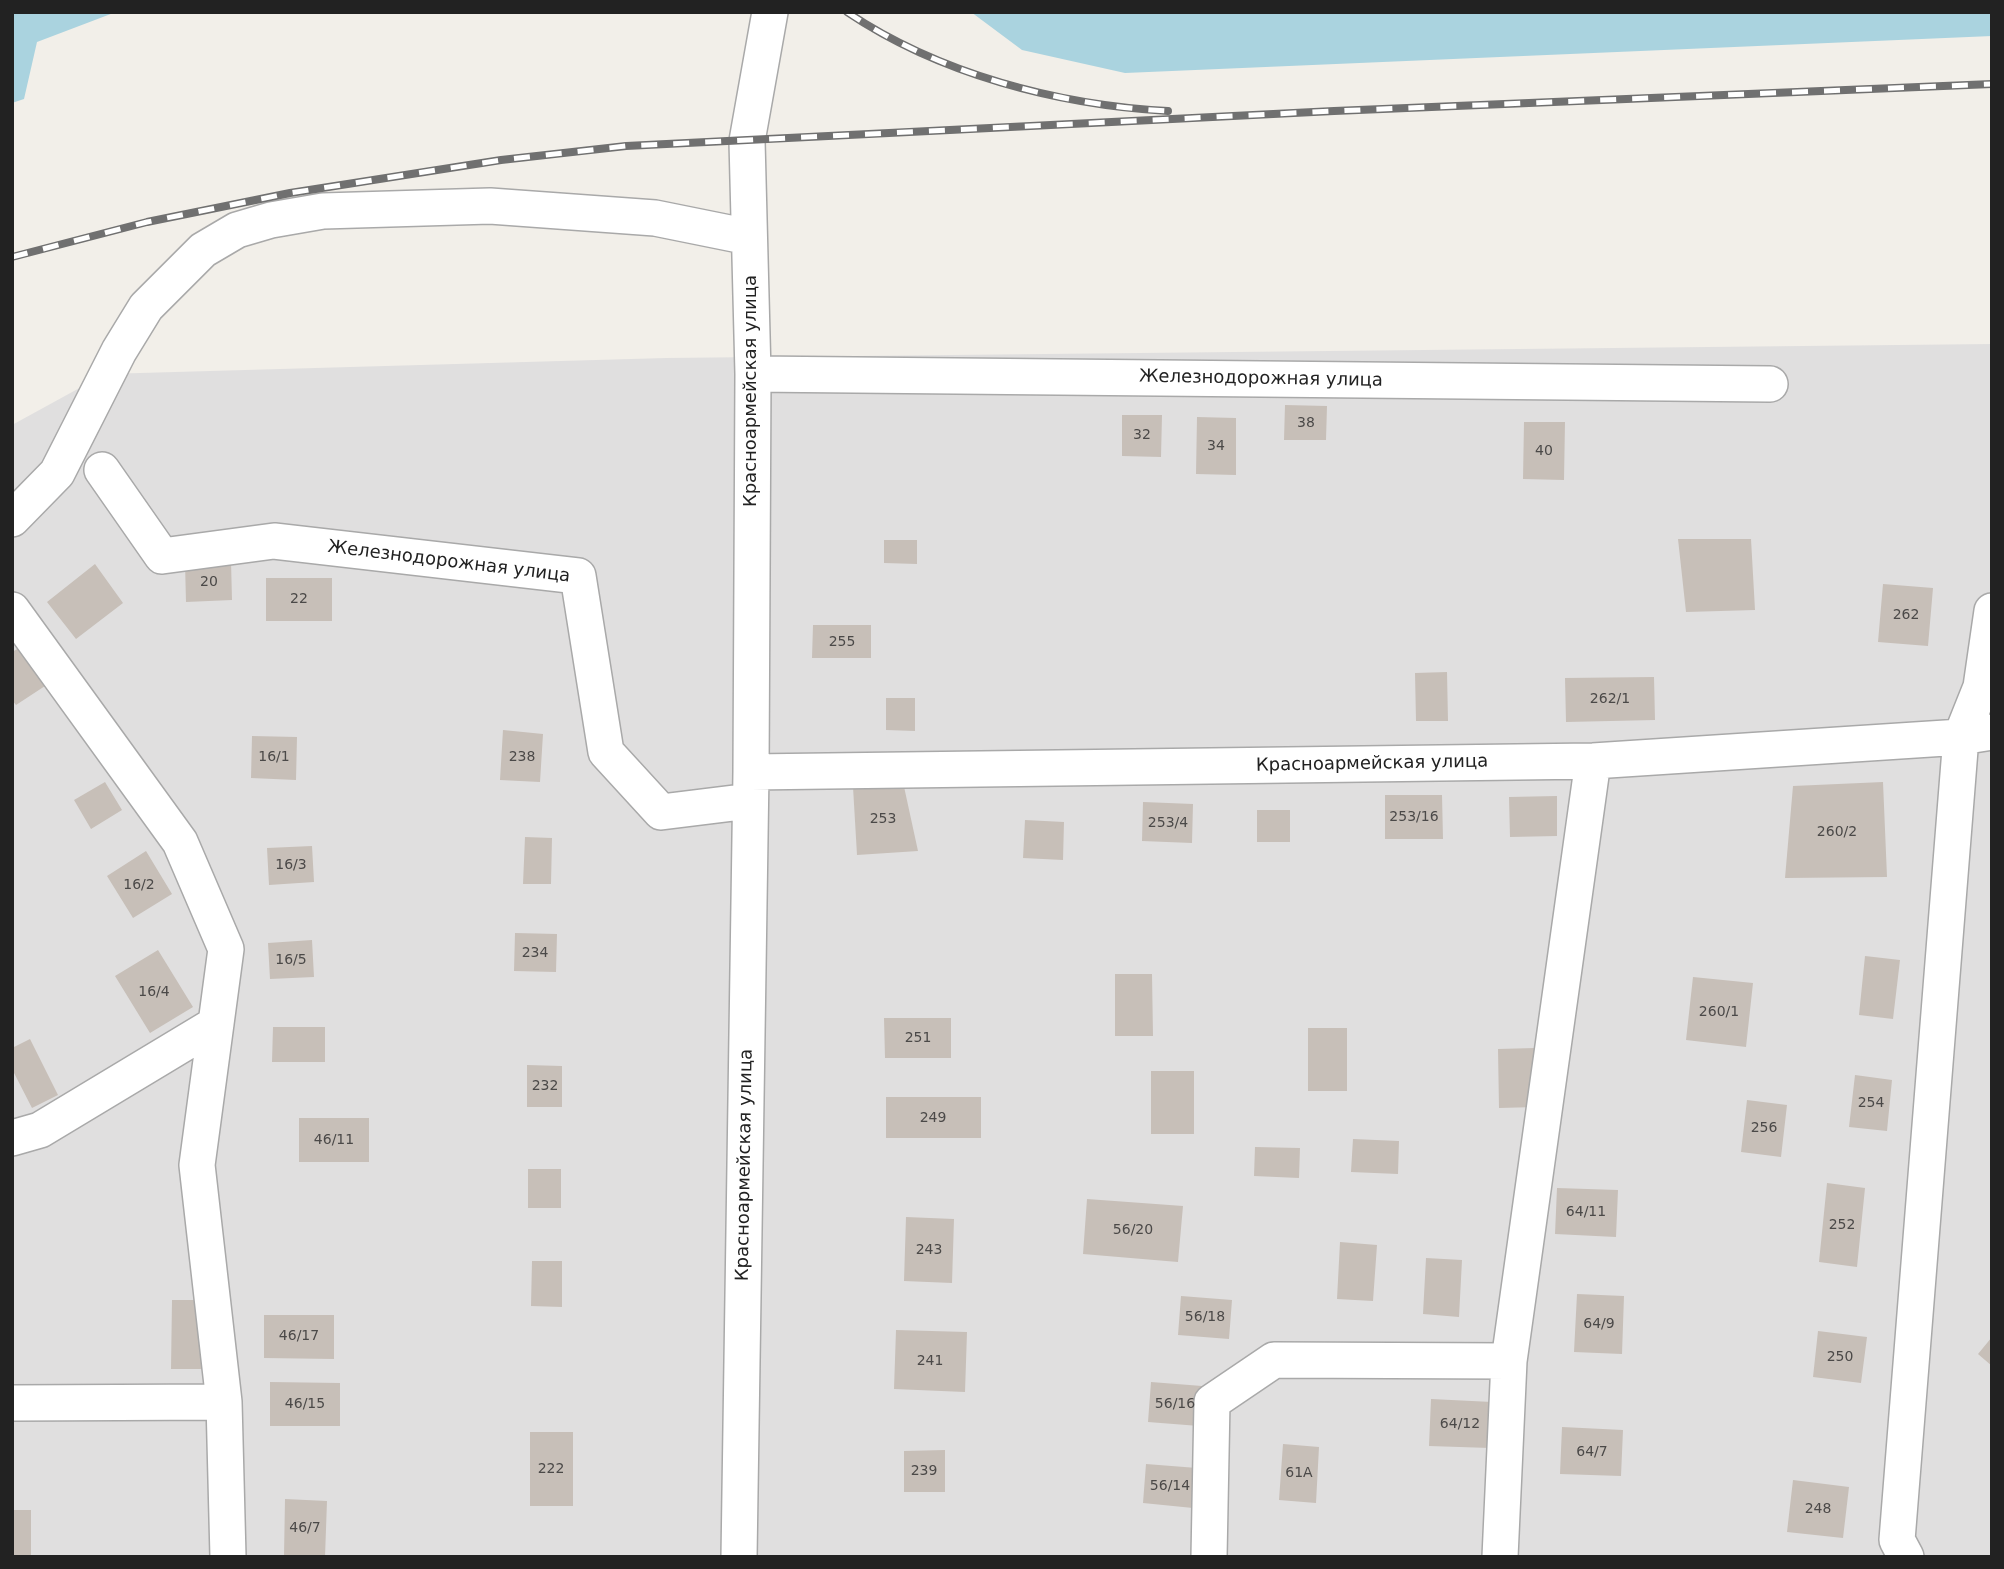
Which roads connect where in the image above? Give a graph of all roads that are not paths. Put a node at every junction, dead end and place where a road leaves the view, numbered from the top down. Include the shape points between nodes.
1 (770, 12) edge
2 (749, 237) junction
3 (753, 374) junction
4 (1770, 384) dead end
5 (102, 470) dead end
6 (12, 519) edge
7 (12, 610) edge
8 (1992, 611) edge
9 (1976, 735) edge
10 (1593, 761) junction
11 (750, 787) junction
12 (216, 1024) junction
13 (12, 1138) edge
14 (1509, 1362) junction
15 (224, 1402) junction
16 (12, 1403) edge
17 (228, 1557) edge
18 (739, 1557) edge
19 (1209, 1557) edge
20 (1500, 1557) edge
21 (1906, 1557) edge

1 - 2 street, Красноармейская улица via 747,141
2 - 3 street, Красноармейская улица
2 - 6 street via 655,218 490,206 323,211 237,230 203,250 146,307 57,473
3 - 4 street, Железнодорожная улица
3 - 11 street, Красноармейская улица
5 - 11 street, Железнодорожная улица via 162,556 274,541 578,576 606,752 662,812
7 - 12 street via 180,842 226,949
8 - 9 street
9 - 10 street, Красноармейская улица
9 - 21 street via 1896,1540
10 - 11 street, Красноармейская улица
10 - 14 street
11 - 18 street, Красноармейская улица
12 - 13 street via 40,1130
12 - 15 street via 197,1165
14 - 19 street via 1274,1360 1212,1402
14 - 20 street
15 - 16 street
15 - 17 street

